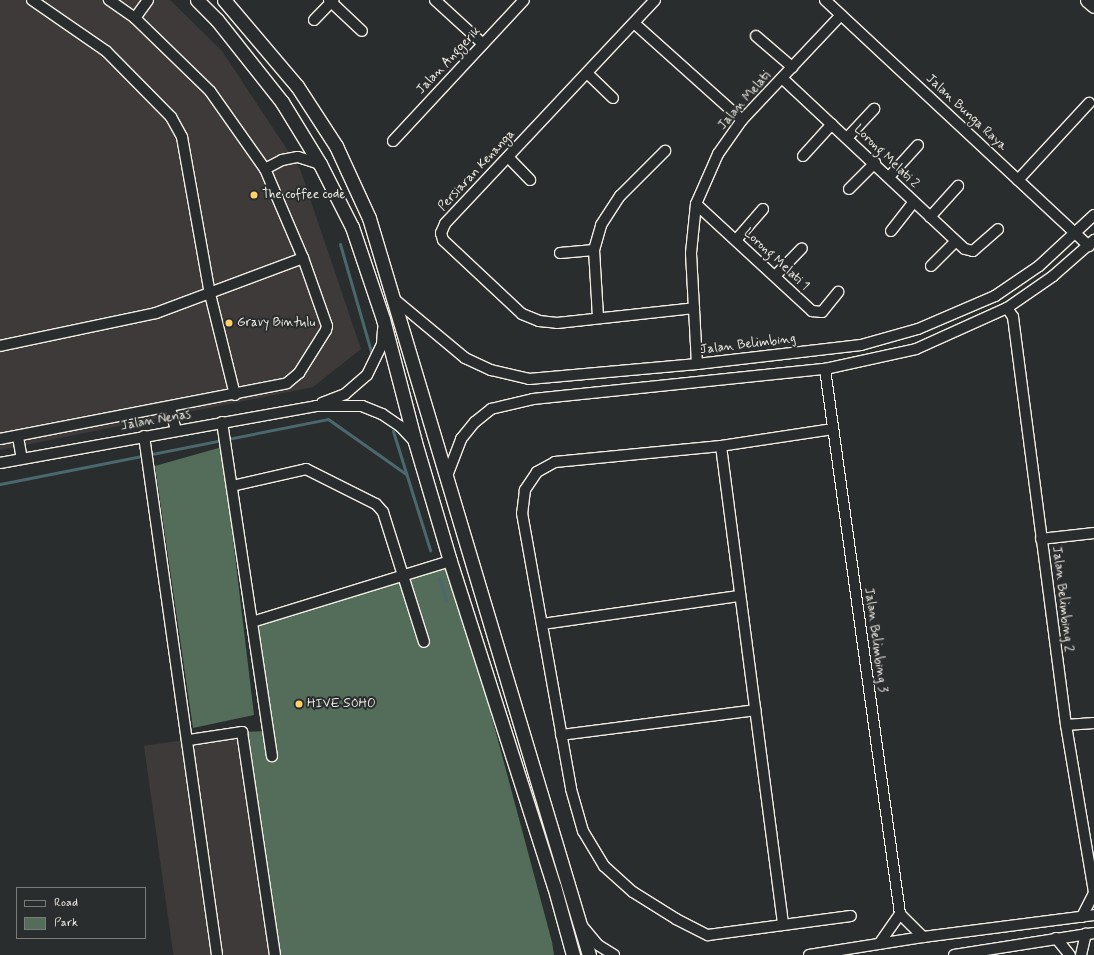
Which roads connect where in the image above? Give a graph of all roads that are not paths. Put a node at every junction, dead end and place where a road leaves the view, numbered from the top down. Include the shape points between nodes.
1 (32, 0) edge
2 (109, 0) edge
3 (148, 0) edge
4 (198, 0) edge
5 (224, 0) edge
6 (436, 0) edge
7 (524, 0) edge
8 (655, 0) edge
9 (825, 0) edge
10 (1087, 0) edge
11 (331, 1) edge
12 (1094, 6) edge
13 (841, 15) junction
14 (135, 18) junction
15 (314, 20) dead end
16 (634, 23) junction
17 (362, 31) dead end
18 (756, 36) dead end
19 (483, 44) junction
20 (792, 67) junction
21 (587, 73) junction
22 (782, 78) junction
23 (613, 98) dead end
24 (1089, 103) dead end
25 (874, 109) dead end
26 (742, 120) junction
27 (832, 124) junction
28 (848, 138) junction
29 (393, 141) dead end
30 (918, 145) dead end
31 (665, 151) dead end
32 (803, 156) dead end
33 (508, 157) junction
34 (875, 163) junction
35 (320, 164) junction
36 (265, 169) junction
37 (889, 177) junction
38 (530, 180) dead end
39 (1018, 180) junction
40 (958, 186) dead end
41 (850, 189) dead end
42 (914, 202) junction
43 (696, 204) junction
44 (763, 209) dead end
45 (1094, 215) edge
46 (930, 217) junction
47 (998, 229) dead end
48 (891, 231) dead end
49 (1077, 234) junction
50 (736, 240) junction
51 (956, 241) junction
52 (1092, 243) edge
53 (802, 248) dead end
54 (594, 250) junction
55 (560, 253) dead end
56 (303, 258) junction
57 (931, 266) dead end
58 (776, 275) junction
59 (838, 292) dead end
60 (210, 294) junction
61 (393, 298) junction
62 (694, 308) junction
63 (1007, 308) junction
64 (598, 317) junction
65 (383, 319) junction
66 (0, 346) edge
67 (697, 364) junction
68 (825, 369) junction
69 (234, 395) junction
70 (316, 406) junction
71 (170, 408) junction
72 (222, 422) junction
73 (833, 429) junction
74 (176, 430) junction
75 (144, 436) junction
76 (18, 437) junction
77 (0, 439) edge
78 (414, 442) junction
79 (721, 446) junction
80 (22, 459) junction
81 (0, 463) edge
82 (447, 476) junction
83 (232, 486) junction
84 (1094, 533) edge
85 (1041, 538) junction
86 (450, 561) junction
87 (403, 576) junction
88 (738, 596) junction
89 (252, 622) junction
90 (542, 624) junction
91 (424, 642) dead end
92 (755, 710) junction
93 (1094, 723) edge
94 (1066, 725) junction
95 (562, 735) junction
96 (189, 740) junction
97 (272, 756) dead end
98 (1094, 893) edge
99 (900, 914) junction
100 (1094, 915) edge
101 (851, 916) dead end
102 (1082, 917) junction
103 (580, 923) junction
104 (783, 925) junction
105 (1090, 934) edge
106 (923, 937) junction
107 (569, 938) junction
108 (1056, 938) junction
109 (879, 944) junction
110 (217, 955) edge
111 (275, 955) edge
112 (568, 955) edge
113 (573, 955) edge
114 (589, 955) edge
115 (614, 955) edge
116 (809, 955) edge
117 (954, 955) edge
118 (1070, 955) edge
119 (1081, 955) edge

1 - 60 street via 106,51 171,117 182,137 188,160
2 - 14 street
3 - 14 street
4 - 35 main road via 282,102
5 - 61 main road via 297,86 336,146 369,218
6 - 19 street
7 - 19 street, Jalan Anggerik
8 - 16 street, Persiaran Kenanga
9 - 13 street, Jalan Bunga Raya
10 - 12 main road
11 - 15 street
11 - 17 street
13 - 20 street, Jalan Melati
13 - 39 street, Jalan Bunga Raya
14 - 36 street via 210,91
16 - 21 street, Persiaran Kenanga
16 - 26 street
18 - 20 street
19 - 29 street, Jalan Anggerik
20 - 22 street, Jalan Melati
21 - 23 street
21 - 33 street, Persiaran Kenanga
22 - 26 street, Jalan Melati
22 - 27 street, Lorong Melati 2
24 - 39 street
25 - 28 street
26 - 43 street, Jalan Melati via 718,154
27 - 28 street, Lorong Melati 2
27 - 32 street
28 - 34 street, Lorong Melati 2
30 - 37 street
31 - 54 street via 609,211 598,231
33 - 38 street
33 - 64 street, Persiaran Kenanga via 445,224 441,233 443,240 522,314 539,321 557,322
34 - 37 street, Lorong Melati 2
34 - 41 street
35 - 36 street via 298,158 282,160
35 - 65 main road via 352,226
36 - 56 street
37 - 42 street, Lorong Melati 2
39 - 49 street, Jalan Bunga Raya
40 - 46 street
42 - 46 street, Lorong Melati 2
42 - 48 street
43 - 50 street, Lorong Melati 1
43 - 62 street, Jalan Melati via 691,253
44 - 50 street
45 - 49 street, Jalan Belimbing
46 - 51 street, Lorong Melati 2
47 - 51 street, Lorong Melati 2 via 973,251
49 - 52 street, Jalan Bunga Raya
49 - 67 street, Jalan Belimbing via 1039,266 995,296 918,329 861,344
50 - 58 street, Lorong Melati 1
51 - 57 street
52 - 63 street via 1054,276
53 - 58 street
54 - 55 street
54 - 64 street
56 - 60 street
56 - 69 street via 327,326 324,335 294,380
58 - 59 street, Lorong Melati 1 via 812,311 818,313 822,312
60 - 66 street via 156,313
60 - 69 street
61 - 67 street, Jalan Belimbing via 465,358 491,370 529,379
61 - 82 main road
62 - 64 street, Persiaran Kenanga
62 - 67 street, Jalan Melati
63 - 68 street via 916,349
63 - 85 street, Jalan Belimbing 2 via 1013,317
65 - 70 street, Jalan Nenas via 382,344 367,375 345,394
65 - 78 main road
68 - 73 street, Jalan Belimbing 3
68 - 82 street via 533,399 506,404 491,409 475,422 461,439
69 - 71 street
70 - 72 street, Jalan Nenas
70 - 78 street, Jalan Nenas via 362,406 382,414 400,426
71 - 74 street
71 - 76 street
72 - 74 street, Jalan Nenas
72 - 83 street
73 - 79 street
73 - 99 street, Jalan Belimbing 3
74 - 75 street, Jalan Nenas
75 - 80 street, Jalan Nenas
75 - 96 street
76 - 77 street
76 - 80 street
78 - 86 main road
79 - 88 street
79 - 90 street via 556,462 537,472 525,490 522,513
80 - 81 street, Jalan Nenas
82 - 103 main road
83 - 87 street via 306,469 370,501 382,512
83 - 89 street
84 - 85 street
85 - 94 street, Jalan Belimbing 2
86 - 87 street
86 - 107 main road
87 - 89 street
87 - 91 street
88 - 90 street
88 - 92 street
89 - 97 street
90 - 95 street
92 - 95 street
92 - 104 street
93 - 94 street
94 - 98 street, Jalan Belimbing 2
95 - 104 street via 571,789 583,831 604,866 633,892 676,919 708,935
96 - 110 street
96 - 111 street via 242,732
98 - 102 street, Jalan Belimbing 2
99 - 106 street
99 - 109 street
100 - 102 street
101 - 104 street
102 - 106 street
103 - 114 main road
103 - 115 street via 598,945
105 - 108 street
105 - 119 street
106 - 109 street
107 - 112 street
107 - 113 main road
108 - 117 street
108 - 118 street
109 - 116 street

